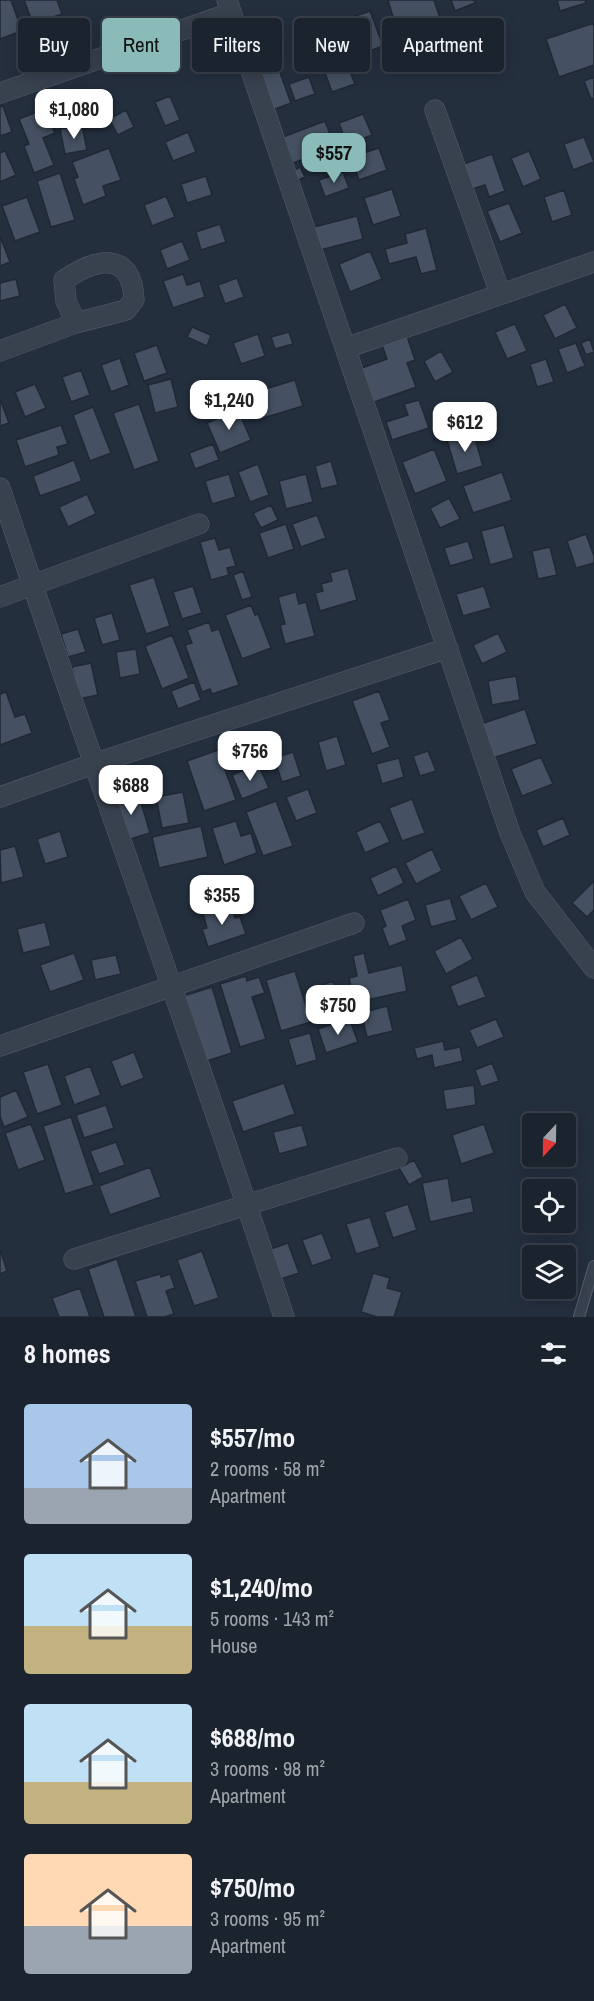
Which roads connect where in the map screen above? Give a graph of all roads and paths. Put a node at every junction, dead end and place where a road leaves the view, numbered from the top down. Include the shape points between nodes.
1 (229, 7) edge
2 (0, 93) edge
3 (435, 110) dead end
4 (594, 262) edge
5 (500, 293) junction
6 (76, 323) dead end
7 (346, 348) junction
8 (0, 351) edge
9 (0, 488) edge
10 (199, 524) dead end
11 (33, 587) junction
12 (0, 597) edge
13 (448, 648) junction
14 (93, 764) junction
15 (0, 797) edge
16 (354, 923) dead end
17 (594, 968) edge
18 (171, 988) junction
19 (0, 1046) edge
20 (397, 1158) dead end
21 (248, 1206) junction
22 (74, 1259) dead end
23 (594, 1266) edge
24 (284, 1317) edge
25 (579, 1317) edge

1 - 2 street
1 - 7 street
3 - 5 street
4 - 5 street
5 - 7 street
6 - 8 street
7 - 13 street
9 - 11 street
10 - 11 street
11 - 12 street
11 - 14 street
13 - 14 street
13 - 17 street via 510,833 535,892
14 - 15 street
14 - 18 street
16 - 18 street
18 - 19 street
18 - 21 street
20 - 21 street
21 - 22 street
21 - 24 street
23 - 25 lane

